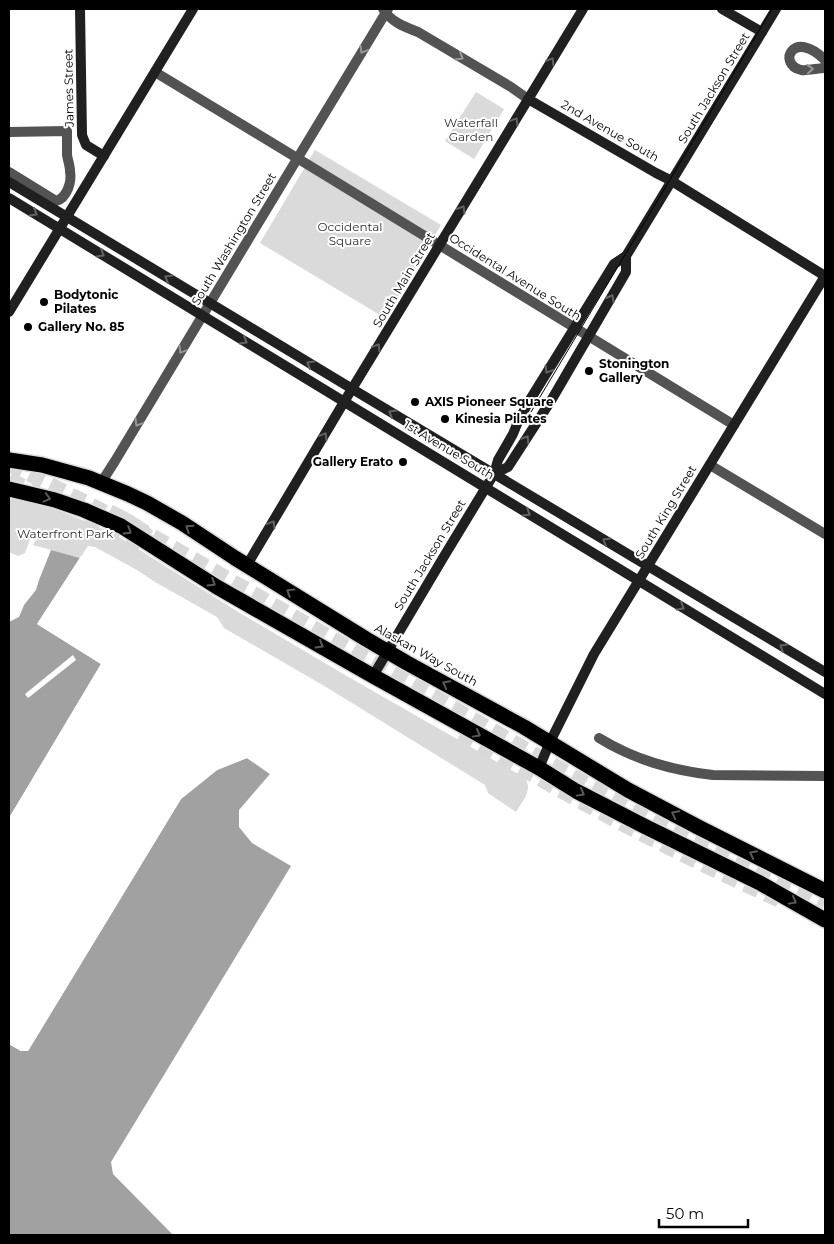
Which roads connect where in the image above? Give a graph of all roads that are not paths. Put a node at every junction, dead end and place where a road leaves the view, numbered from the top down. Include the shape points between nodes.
1 (80, 9) edge
2 (193, 9) edge
3 (583, 9) edge
4 (722, 9) edge
5 (776, 9) edge
6 (385, 10) edge
7 (762, 32) junction
8 (825, 60) edge
9 (825, 68) edge
10 (155, 72) junction
11 (528, 99) junction
12 (9, 132) edge
13 (104, 156) junction
14 (297, 158) junction
15 (9, 172) edge
16 (672, 181) junction
17 (9, 182) edge
18 (9, 198) edge
19 (66, 216) junction
20 (59, 228) junction
21 (439, 246) junction
22 (626, 256) junction
23 (825, 276) edge
24 (12, 301) edge
25 (210, 303) junction
26 (9, 312) edge
27 (202, 315) junction
28 (574, 328) junction
29 (588, 337) junction
30 (352, 389) junction
31 (344, 402) junction
32 (734, 426) junction
33 (9, 460) edge
34 (710, 465) junction
35 (494, 474) junction
36 (101, 483) junction
37 (486, 487) junction
38 (9, 489) edge
39 (825, 534) edge
40 (247, 565) junction
41 (648, 566) junction
42 (639, 582) junction
43 (387, 652) junction
44 (825, 672) edge
45 (373, 676) junction
46 (825, 694) edge
47 (599, 738) dead end
48 (550, 742) junction
49 (539, 768) junction
50 (825, 776) edge
51 (825, 890) edge
52 (825, 920) edge

1 - 13 main road, James Street via 82,136 86,145
2 - 10 main road
11 -> 3 main road, South Main Street
4 - 7 main road
5 - 7 main road, South Jackson Street
6 -> 11 street, 2nd Avenue South via 397,23 418,32
6 -> 14 street, South Washington Street
7 - 16 main road, South Jackson Street
8 -> 9 street via 803,46 795,47 789,57 802,70
10 - 13 main road
10 - 14 street, Occidental Avenue South
11 - 16 main road, 2nd Avenue South
21 -> 11 main road, South Main Street
12 - 15 street via 67,131 70,183 63,197 56,200
13 - 19 main road
14 - 21 street, Occidental Avenue South
14 - 25 street, South Washington Street
16 - 22 main road, South Jackson Street
16 - 23 main road, 2nd Avenue South
17 - 19 main road, 1st Avenue South
18 -> 20 main road, 1st Avenue South
19 - 20 main road
25 -> 19 main road, 1st Avenue South
20 - 24 main road
20 -> 27 main road, 1st Avenue South
21 - 28 street, Occidental Avenue South
30 -> 21 main road, South Main Street
22 - 28 main road, South Jackson Street via 614,264
29 -> 22 main road, South Jackson Street via 626,272
23 - 32 main road, South King Street
24 - 26 main road
25 - 27 street, South Washington Street
30 -> 25 main road, 1st Avenue South
27 -> 31 main road, 1st Avenue South
27 -> 36 street, South Washington Street
28 - 29 street, Occidental Avenue South
28 -> 35 main road, South Jackson Street via 517,424
29 - 32 street, Occidental Avenue South
35 -> 29 main road, South Jackson Street via 508,467
30 - 31 main road, South Main Street
35 -> 30 main road, 1st Avenue South
31 - 37 main road, 1st Avenue South
40 -> 31 main road, South Main Street
32 - 34 main road, South King Street
33 - 36 highway, Alaskan Way South via 42,465
34 - 39 street
34 - 41 main road, South King Street
35 - 37 main road, South Jackson Street
41 -> 35 main road, 1st Avenue South
40 -> 36 highway, Alaskan Way South via 161,511
37 -> 42 main road, 1st Avenue South
37 - 43 main road, South Jackson Street
38 -> 45 highway via 55,500 121,526 216,586
43 -> 40 highway, Alaskan Way South
41 - 42 main road, South King Street
44 -> 41 main road, 1st Avenue South
42 -> 46 main road, 1st Avenue South
42 - 48 main road, South King Street via 594,654
43 - 45 main road, South Jackson Street
48 -> 43 highway, Alaskan Way South
45 -> 49 highway
47 - 50 street via 642,760 696,773
48 - 49 main road, South King Street
51 -> 48 highway, Alaskan Way South via 628,790
49 -> 52 highway via 576,791 760,883

